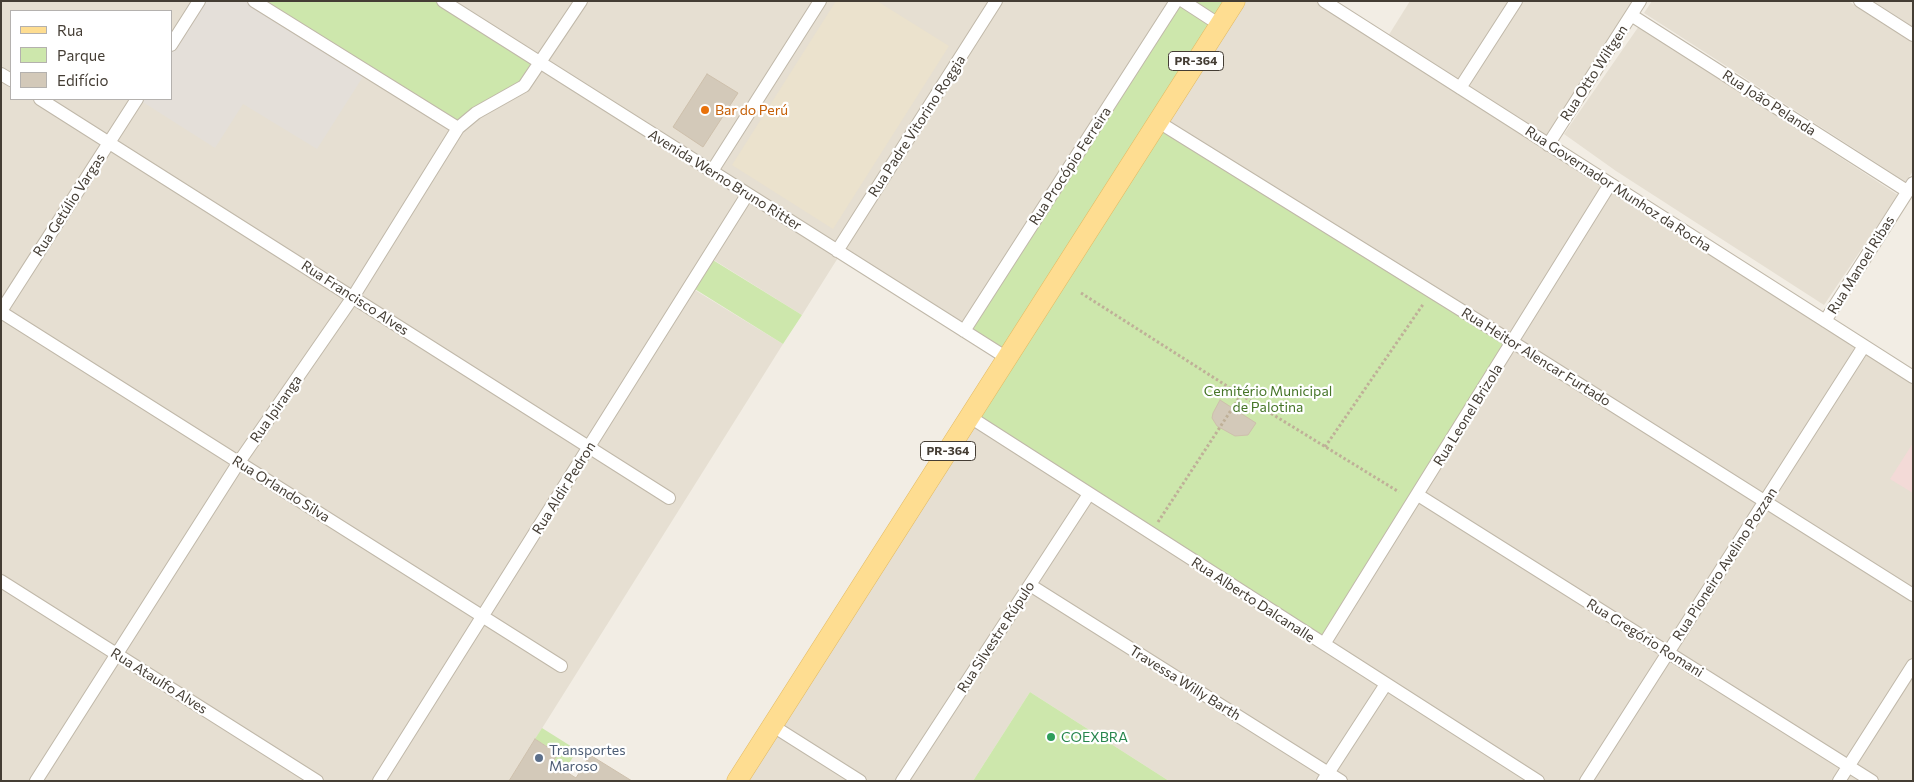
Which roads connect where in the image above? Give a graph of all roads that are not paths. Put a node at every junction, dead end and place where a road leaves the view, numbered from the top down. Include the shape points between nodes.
1 (199, 1) edge
2 (254, 1) edge
3 (443, 1) edge
4 (581, 1) edge
5 (820, 1) edge
6 (996, 1) edge
7 (1176, 1) edge
8 (1182, 1) edge
9 (1235, 1) edge
10 (1324, 1) edge
11 (1516, 1) edge
12 (1640, 1) edge
13 (1860, 1) edge
14 (1631, 15) junction
15 (1220, 25) junction
16 (1913, 34) edge
17 (172, 43) edge
18 (541, 64) junction
19 (1460, 88) junction
20 (42, 100) edge
21 (136, 100) edge
22 (1157, 121) junction
23 (458, 128) junction
24 (109, 142) junction
25 (1548, 145) junction
26 (712, 172) junction
27 (1610, 184) junction
28 (1910, 187) edge
29 (747, 195) junction
30 (837, 251) junction
31 (353, 297) junction
32 (1, 312) edge
33 (1825, 321) junction
34 (964, 331) junction
35 (1514, 342) junction
36 (1864, 346) junction
37 (1007, 358) junction
38 (1913, 377) edge
39 (970, 417) junction
40 (589, 448) junction
41 (239, 462) junction
42 (1089, 494) junction
43 (1418, 495) junction
44 (669, 498) dead end
45 (1765, 501) junction
46 (1, 581) edge
47 (1030, 585) junction
48 (1913, 595) edge
49 (483, 616) junction
50 (1324, 644) junction
51 (1668, 653) junction
52 (117, 654) junction
53 (1913, 665) edge
54 (561, 666) dead end
55 (1386, 684) junction
56 (772, 726) junction
57 (1848, 766) junction
58 (1325, 777) edge
59 (36, 781) edge
60 (317, 781) edge
61 (379, 781) edge
62 (737, 781) edge
63 (860, 781) edge
64 (902, 781) edge
65 (1341, 781) edge
66 (1538, 781) edge
67 (1586, 781) edge
68 (1839, 781) edge
69 (1872, 781) edge

1 - 17 street
2 - 23 street
3 - 18 street, Avenida Werno Bruno Ritter
4 - 18 street, Rua Ipiranga
5 - 26 street
6 - 30 street, Rua Padre Vitorino Roggia
7 - 34 street, Rua Procópio Ferreira
8 - 15 street
9 - 15 main road, PR-364
10 - 19 street, Rua Governador Munhoz da Rocha
11 - 19 street
12 - 14 street, Rua Otto Wiltgen
13 - 16 street
14 - 25 street, Rua Otto Wiltgen
14 - 28 street, Rua João Pelanda
15 - 22 main road, PR-364
18 - 23 street, Rua Ipiranga via 524,86 476,113
18 - 26 street, Avenida Werno Bruno Ritter
19 - 25 street, Rua Governador Munhoz da Rocha
20 - 24 street, Rua Francisco Alves
21 - 24 street, Rua Getúlio Vargas
22 - 35 street, Rua Heitor Alencar Furtado
22 - 37 main road, PR-364
23 - 31 street, Rua Ipiranga
24 - 31 street, Rua Francisco Alves
24 - 32 street, Rua Getúlio Vargas
25 - 27 street, Rua Governador Munhoz da Rocha
26 - 29 street, Avenida Werno Bruno Ritter
27 - 33 street, Rua Governador Munhoz da Rocha
27 - 35 street, Rua Leonel Brizola
28 - 33 street, Rua Manoel Ribas
29 - 30 street, Avenida Werno Bruno Ritter
29 - 40 street, Rua Aldir Pedron
30 - 34 street, Avenida Werno Bruno Ritter
31 - 40 street, Rua Francisco Alves
31 - 41 street, Rua Ipiranga
32 - 41 street, Rua Orlando Silva
33 - 36 street, Rua Governador Munhoz da Rocha
34 - 37 street, Avenida Werno Bruno Ritter
35 - 43 street, Rua Leonel Brizola
35 - 45 street, Rua Heitor Alencar Furtado
36 - 38 street, Rua Governador Munhoz da Rocha
36 - 45 street, Rua Pioneiro Avelino Pozzan
37 - 39 main road, PR-364
39 - 42 street, Rua Alberto Dalcanalle
39 - 56 main road, PR-364
40 - 44 street, Rua Francisco Alves
40 - 49 street, Rua Aldir Pedron
41 - 49 street, Rua Orlando Silva
41 - 52 street, Rua Ipiranga
42 - 47 street, Rua Silvestre Rúpulo
42 - 50 street, Rua Alberto Dalcanalle
43 - 50 street, Rua Leonel Brizola
43 - 51 street, Rua Gregório Romani
45 - 48 street, Rua Heitor Alencar Furtado
45 - 51 street, Rua Pioneiro Avelino Pozzan
46 - 52 street, Rua Ataulfo Alves
47 - 58 street, Travessa Willy Barth
47 - 64 street, Rua Silvestre Rúpulo
49 - 54 street, Rua Orlando Silva
49 - 61 street, Rua Aldir Pedron
50 - 55 street, Rua Alberto Dalcanalle
51 - 57 street, Rua Gregório Romani
51 - 67 street, Rua Pioneiro Avelino Pozzan
52 - 59 street, Rua Ipiranga
52 - 60 street, Rua Ataulfo Alves
53 - 57 street
55 - 58 street
55 - 66 street, Rua Alberto Dalcanalle
56 - 62 main road, PR-364
56 - 63 street
57 - 68 street
57 - 69 street, Rua Gregório Romani
58 - 65 street, Travessa Willy Barth

